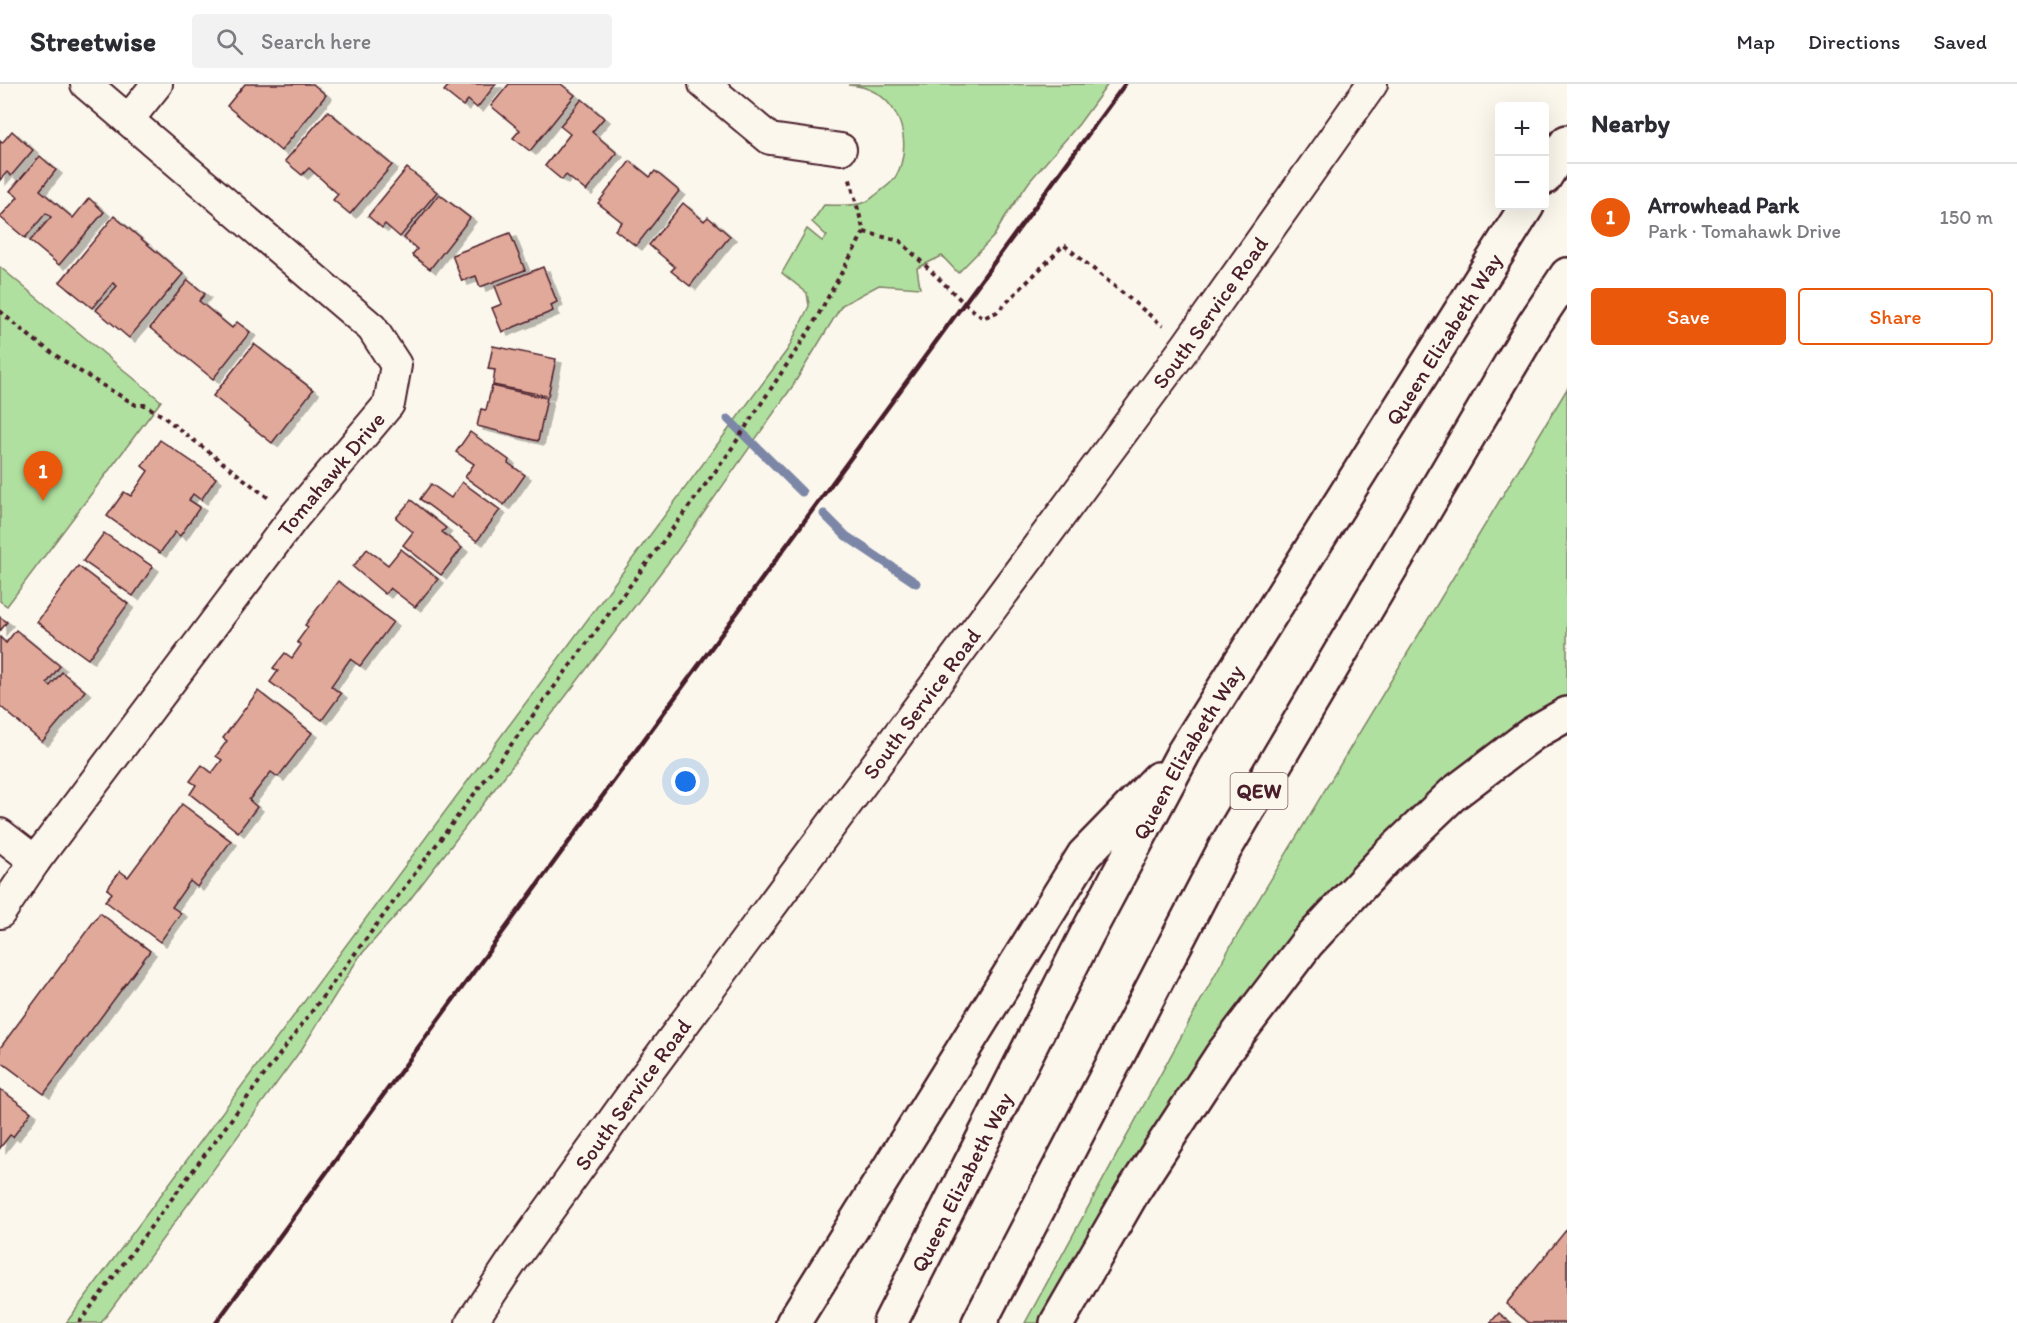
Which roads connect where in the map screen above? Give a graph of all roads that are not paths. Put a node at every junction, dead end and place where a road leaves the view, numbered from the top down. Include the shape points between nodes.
1 (86, 84) edge
2 (157, 84) edge
3 (704, 84) edge
4 (1372, 84) edge
5 (129, 119) junction
6 (1567, 142) edge
7 (842, 149) dead end
8 (1549, 171) edge
9 (1524, 210) edge
10 (1567, 274) edge
11 (1567, 714) edge
12 (1184, 752) junction
13 (0, 834) edge
14 (35, 861) junction
15 (0, 913) edge
16 (471, 1323) edge
17 (793, 1323) edge
18 (890, 1323) edge
19 (979, 1323) edge
20 (1057, 1323) edge

1 - 5 street, Tomahawk Drive
2 - 5 street
3 - 7 street via 770,140
4 - 16 street, South Service Road via 1187,345 761,917
5 - 14 street, Tomahawk Drive via 372,328 396,365 389,404 294,518
6 - 8 highway
9 - 12 highway, Queen Elizabeth Way
10 - 19 highway, QEW via 1224,850
11 - 20 highway via 1532,734 1453,795 1384,860 1307,944 1222,1054 1132,1193
12 - 17 highway via 1084,855
12 - 18 highway, Queen Elizabeth Way
13 - 14 street
14 - 15 street, Tomahawk Drive

